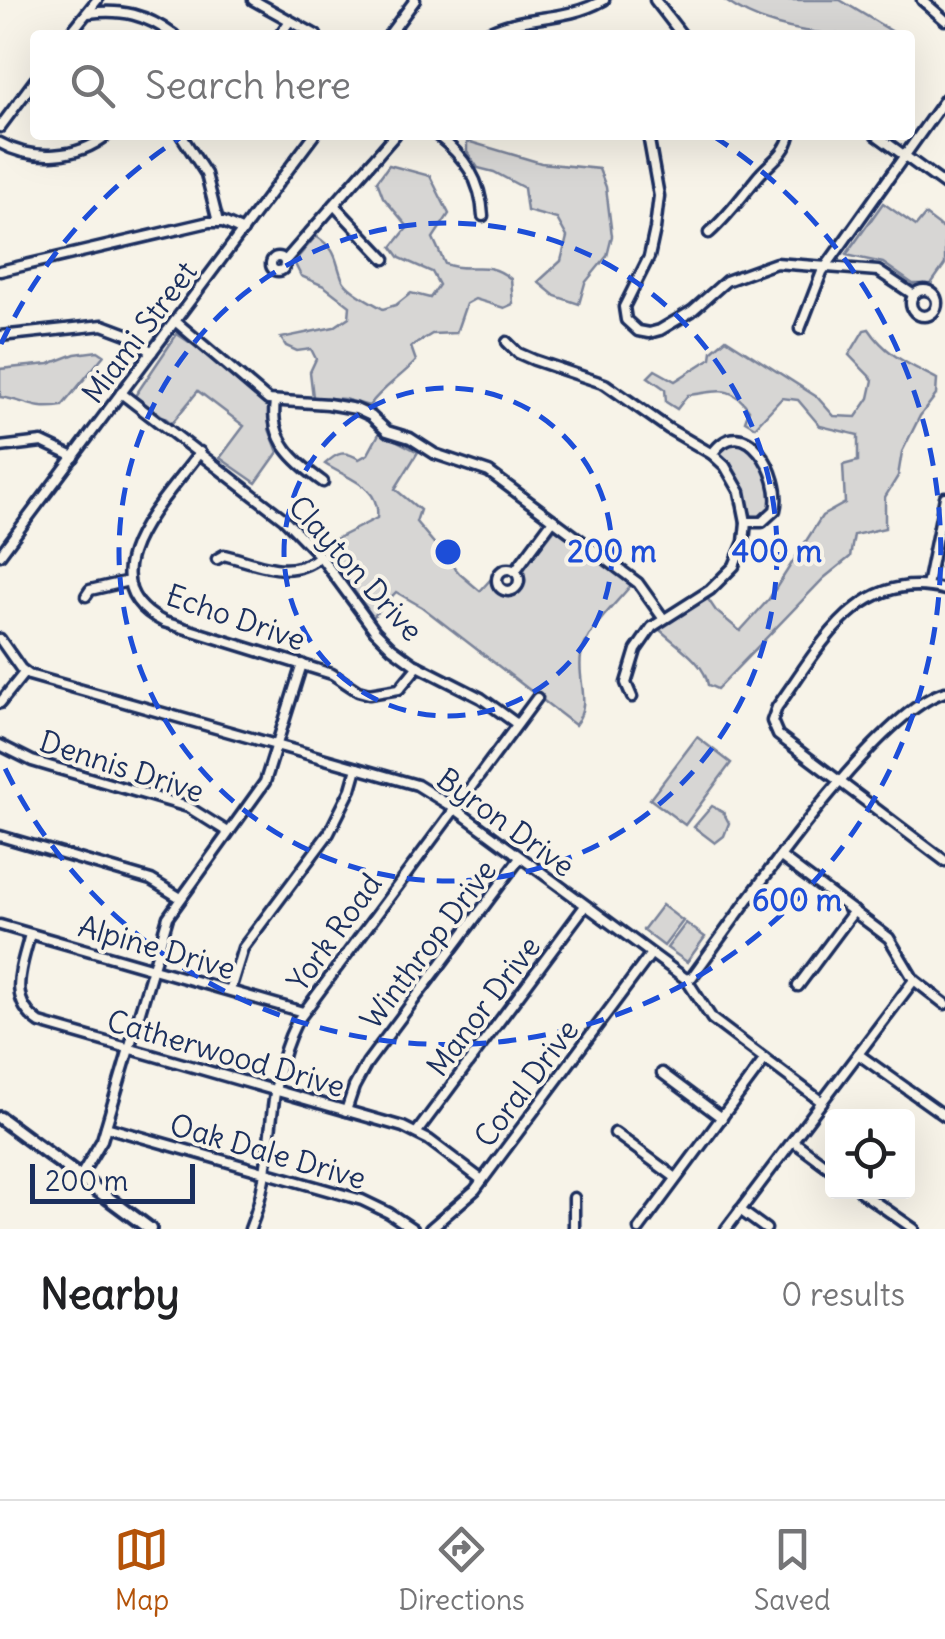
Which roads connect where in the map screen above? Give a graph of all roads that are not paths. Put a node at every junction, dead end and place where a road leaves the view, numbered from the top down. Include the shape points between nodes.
1 (97, 0) edge
2 (253, 0) edge
3 (415, 0) edge
4 (604, 0) edge
5 (655, 0) edge
6 (922, 0) edge
7 (88, 12) junction
8 (945, 20) edge
9 (288, 22) junction
10 (73, 30) edge
11 (166, 30) edge
12 (283, 30) edge
13 (305, 30) edge
14 (393, 30) edge
15 (491, 30) edge
16 (678, 30) edge
17 (30, 87) edge
18 (945, 99) edge
19 (0, 127) edge
20 (100, 140) edge
21 (184, 140) edge
22 (310, 140) edge
23 (392, 140) edge
24 (442, 140) edge
25 (649, 140) edge
26 (788, 140) edge
27 (883, 140) edge
28 (0, 143) edge
29 (905, 156) junction
30 (945, 186) edge
31 (334, 204) junction
32 (484, 216) dead end
33 (218, 222) junction
34 (243, 230) junction
35 (709, 233) dead end
36 (385, 259) dead end
37 (285, 261) dead end
38 (827, 265) junction
39 (0, 269) edge
40 (914, 295) dead end
41 (175, 321) junction
42 (800, 328) dead end
43 (0, 336) edge
44 (507, 342) dead end
45 (152, 352) junction
46 (121, 393) junction
47 (275, 402) junction
48 (0, 447) edge
49 (200, 452) junction
50 (712, 454) junction
51 (74, 457) junction
52 (323, 482) dead end
53 (945, 497) edge
54 (553, 520) junction
55 (746, 522) junction
56 (0, 556) edge
57 (320, 556) junction
58 (216, 560) dead end
59 (515, 571) dead end
60 (128, 581) junction
61 (927, 586) junction
62 (945, 590) edge
63 (86, 596) dead end
64 (663, 618) junction
65 (0, 639) edge
66 (302, 664) junction
67 (418, 666) junction
68 (24, 673) junction
69 (945, 692) edge
70 (536, 698) dead end
71 (632, 698) dead end
72 (0, 704) edge
73 (517, 724) junction
74 (0, 745) edge
75 (279, 745) junction
76 (357, 768) junction
77 (842, 782) junction
78 (454, 808) junction
79 (228, 832) junction
80 (0, 836) edge
81 (781, 857) junction
82 (520, 858) junction
83 (945, 861) edge
84 (180, 897) junction
85 (585, 906) junction
86 (854, 910) junction
87 (0, 925) edge
88 (30, 934) junction
89 (650, 955) junction
90 (151, 968) junction
91 (686, 978) junction
92 (914, 980) junction
93 (798, 986) dead end
94 (230, 990) junction
95 (945, 1004) edge
96 (303, 1012) junction
97 (128, 1049) junction
98 (858, 1054) junction
99 (765, 1060) junction
100 (662, 1073) dead end
101 (273, 1090) junction
102 (822, 1102) junction
103 (346, 1111) junction
104 (945, 1116) edge
105 (0, 1118) edge
106 (722, 1118) junction
107 (106, 1127) junction
108 (417, 1132) junction
109 (615, 1133) dead end
110 (793, 1140) junction
111 (825, 1165) edge
112 (267, 1173) junction
113 (80, 1177) junction
114 (676, 1178) junction
115 (482, 1180) junction
116 (574, 1198) dead end
117 (872, 1199) edge
118 (740, 1210) junction
119 (150, 1229) edge
120 (250, 1229) edge
121 (413, 1229) edge
122 (430, 1229) edge
123 (574, 1229) edge
124 (638, 1229) edge
125 (726, 1229) edge
126 (766, 1229) edge
127 (914, 1229) edge

1 - 7 street
2 - 9 street
3 - 14 street
4 - 15 street via 570,15
5 - 16 street
6 - 8 street
7 - 10 street
7 - 11 street via 141,14
9 - 12 street
9 - 13 street
17 - 19 street
18 - 29 street
20 - 28 street via 65,153 24,153
21 - 33 street via 206,174
22 - 34 street, Miami Street
23 - 31 street
24 - 32 street via 468,165
25 - 38 street via 659,196 655,229 624,307 638,331 668,326 726,280 756,268
26 - 35 street
27 - 29 street
29 - 30 street
29 - 38 street
31 - 36 street
31 - 37 street
33 - 34 street
33 - 39 street
34 - 41 street, Miami Street
38 - 40 street via 878,271
38 - 42 street
41 - 45 street, Miami Street
41 - 47 street
43 - 45 street via 103,326
44 - 50 street via 518,353 604,384
45 - 46 street, Miami Street
46 - 49 street, Clayton Drive
46 - 51 street, Miami Street
47 - 52 street via 274,422 285,448
47 - 54 street via 363,412 435,454 478,466
48 - 51 street via 42,442
49 - 57 street, Clayton Drive via 264,500
49 - 60 street, Echo Drive via 135,541
50 - 55 street via 736,482
50 - 55 street via 737,437 768,465 775,510 762,522
51 - 56 street, Miami Street
53 - 61 street
54 - 59 street
54 - 64 street via 638,582
55 - 64 street via 728,574
57 - 58 street via 291,571 224,555
57 - 67 street, Clayton Drive via 375,631
60 - 63 street
60 - 66 street, Echo Drive via 143,608 164,622
61 - 62 street
61 - 77 street via 892,589 852,608 776,707 778,735
64 - 71 street via 634,654 626,682
65 - 68 street
66 - 67 street, Echo Drive via 377,695 403,686
66 - 75 street
67 - 73 street, Clayton Drive
68 - 72 street
68 - 75 street, Byron Drive
69 - 77 street via 904,716
70 - 73 street, York Road
73 - 78 street, York Road
74 - 79 street, Dennis Drive via 32,762 188,807
75 - 76 street, Byron Drive
75 - 79 street via 265,782
76 - 78 street, Byron Drive via 417,785
76 - 94 street via 329,833 243,948
77 - 81 street
77 - 83 street
78 - 82 street, Byron Drive
78 - 96 street, York Road
79 - 84 street
80 - 84 street via 158,882
81 - 86 street
81 - 91 street
82 - 85 street, Byron Drive
82 - 103 street, Winthrop Drive via 362,1069
84 - 90 street
85 - 89 street, Byron Drive
85 - 108 street, Manor Drive
86 - 92 street via 888,938
86 - 93 street
87 - 88 street, Alpine Drive
88 - 90 street, Alpine Drive
88 - 97 street, Catherwood Drive via 18,987 26,1012 40,1023
89 - 91 street, Byron Drive
89 - 115 street, Coral Drive
90 - 94 street, Alpine Drive
90 - 97 street
91 - 99 street, Byron Drive via 712,1019
92 - 95 street
92 - 98 street
94 - 96 street, Alpine Drive
96 - 101 street, York Road via 286,1042
97 - 101 street, Catherwood Drive
97 - 107 street
98 - 102 street
98 - 104 street
99 - 102 street, Byron Drive
99 - 106 street
100 - 106 street
101 - 103 street, Catherwood Drive
101 - 112 street, York Road
102 - 110 street
103 - 108 street, Catherwood Drive
105 - 113 main road
106 - 114 street
107 - 112 street, Oak Dale Drive
107 - 113 street
108 - 115 street, Catherwood Drive
109 - 114 street
110 - 111 street
110 - 118 street
112 - 120 street, York Road
112 - 121 street, Oak Dale Drive via 371,1204
113 - 119 main road
114 - 124 street
115 - 122 street, Coral Drive
116 - 123 street
117 - 127 street
118 - 125 street
118 - 126 street

